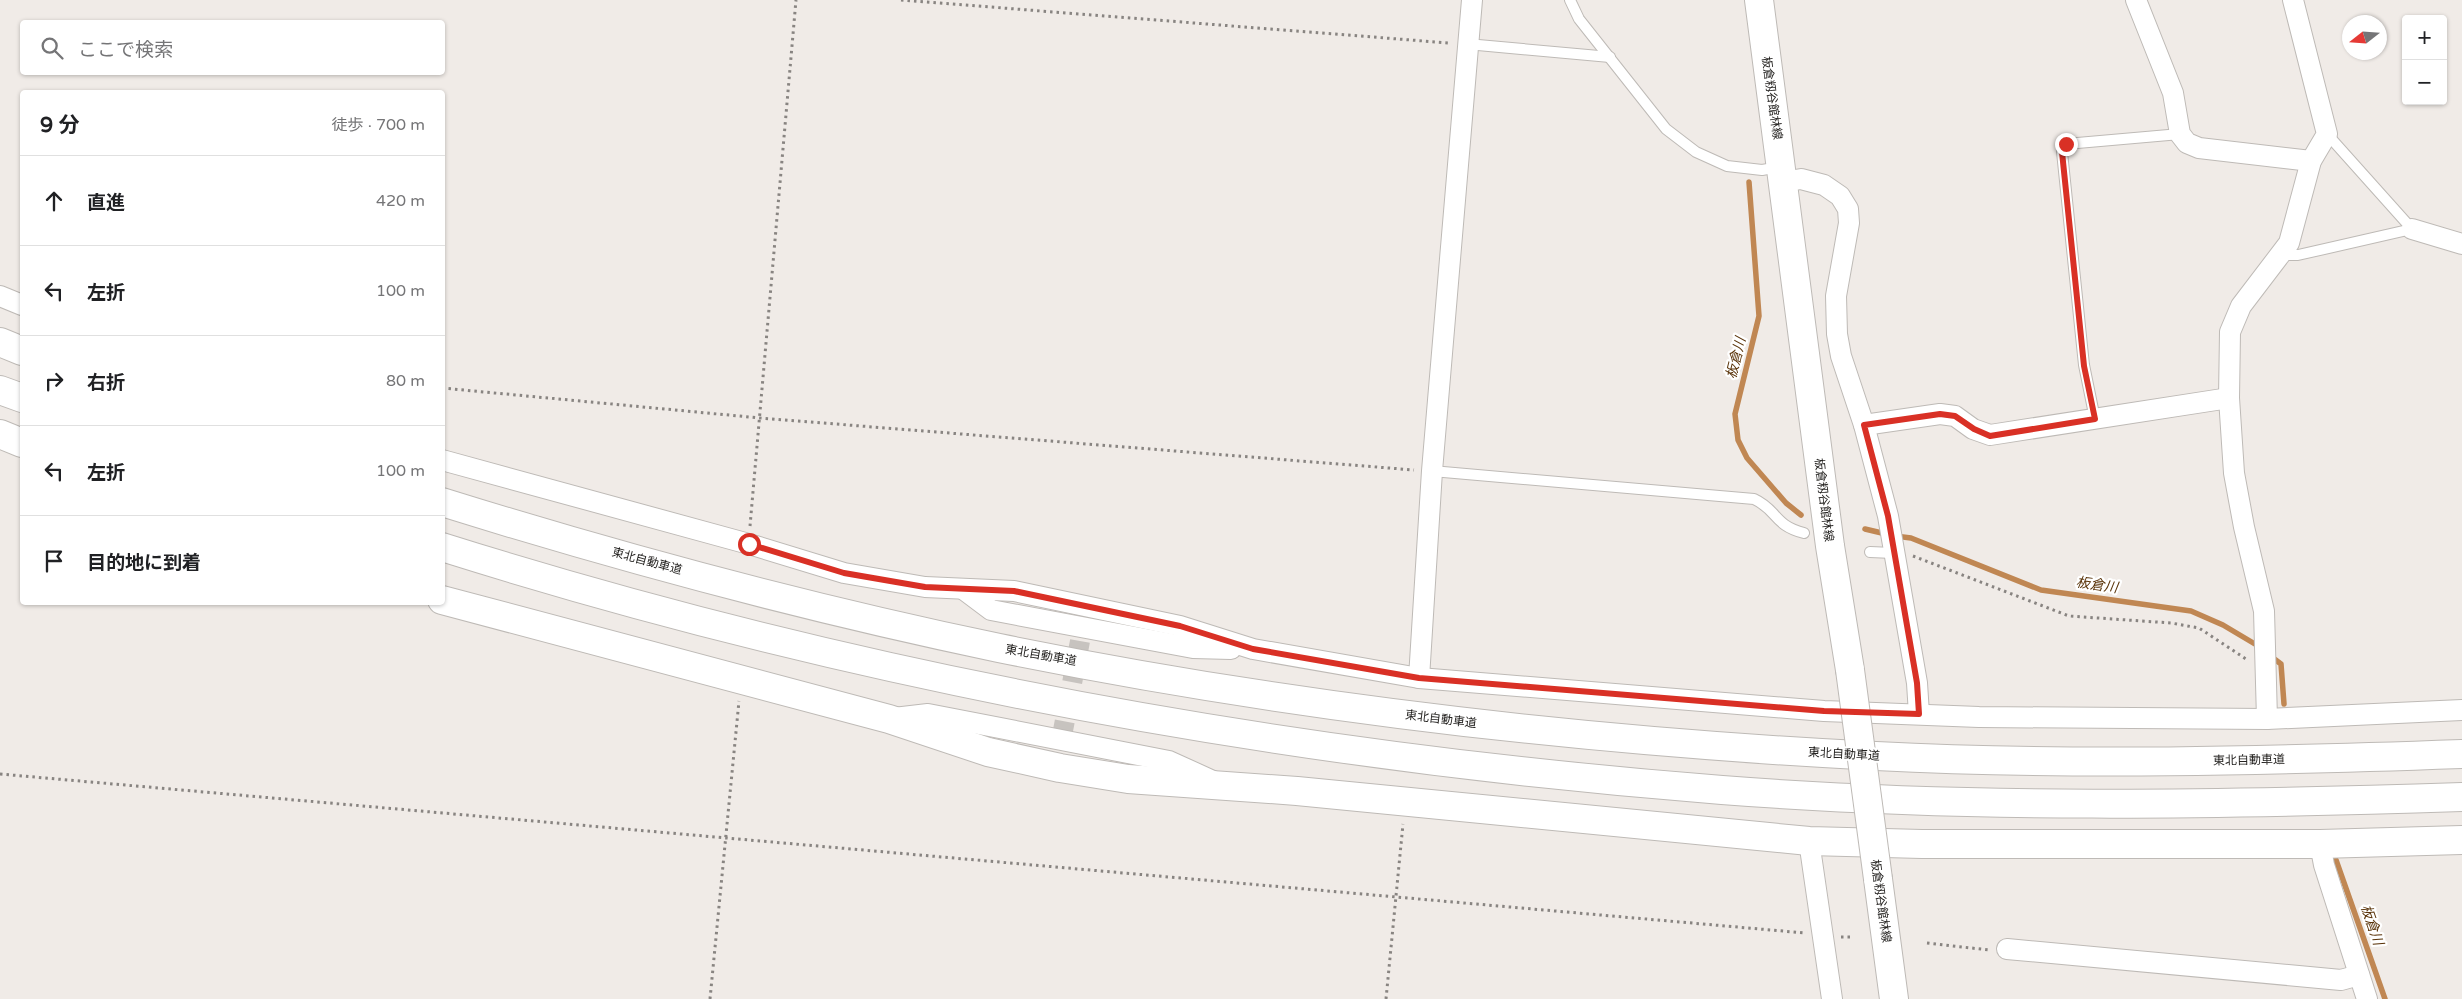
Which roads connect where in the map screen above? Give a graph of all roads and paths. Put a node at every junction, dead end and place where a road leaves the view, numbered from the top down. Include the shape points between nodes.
1 (796, 0) edge
2 (901, 0) edge
3 (1472, 0) edge
4 (1570, 0) edge
5 (1759, 0) edge
6 (2136, 0) edge
7 (2293, 0) edge
8 (1468, 44) junction
9 (1610, 56) junction
10 (2180, 134) junction
11 (2327, 134) junction
12 (2312, 161) junction
13 (1782, 174) junction
14 (2412, 229) junction
15 (2462, 244) edge
16 (2280, 255) junction
17 (0, 296) edge
18 (20, 304) edge
19 (0, 342) edge
20 (20, 351) edge
21 (445, 388) edge
22 (0, 390) edge
23 (20, 397) edge
24 (2229, 398) junction
25 (760, 418) junction
26 (2095, 419) junction
27 (1864, 425) junction
28 (0, 434) edge
29 (20, 442) edge
30 (445, 461) edge
31 (1432, 472) junction
32 (445, 503) edge
33 (1804, 533) dead end
34 (749, 544) junction
35 (445, 548) edge
36 (1870, 552) dead end
37 (1893, 553) junction
38 (963, 590) junction
39 (445, 601) edge
40 (1253, 649) junction
41 (2266, 672) junction
42 (1419, 678) junction
43 (741, 679) junction
44 (2462, 710) edge
45 (1919, 714) junction
46 (2268, 719) junction
47 (2462, 754) edge
48 (0, 774) edge
49 (2462, 797) edge
50 (1405, 801) junction
51 (725, 838) junction
52 (2462, 840) edge
53 (1808, 841) junction
54 (2320, 844) junction
55 (1395, 897) junction
56 (1822, 934) junction
57 (1927, 943) dead end
58 (2007, 948) joint
59 (2359, 975) junction
60 (710, 999) edge
61 (1386, 999) edge
62 (1832, 999) edge
63 (1894, 999) edge
64 (2367, 999) edge

1 - 25 path
2 - 8 path
3 - 8 street
4 - 9 lane via 1579,18
5 - 13 main road, 板倉籾谷館林線
6 - 10 street via 2173,93
7 - 11 street
8 - 9 lane
8 - 31 street
9 - 13 lane via 1666,129 1696,152 1727,166
10 - 12 street via 2187,143 2199,148
10 - 26 lane via 2066,144 2062,152 2084,366
11 - 12 street
11 - 14 lane
12 - 16 street via 2289,243
13 - 27 street via 1824,185 1840,196 1848,210 1849,223 1836,296 1837,334
13 - 63 main road, 板倉籾谷館林線, bridge
14 - 15 street
14 - 16 lane via 2298,255
16 - 24 street via 2241,306 2230,332
17 - 18 street
19 - 20 main road
21 - 25 path
22 - 23 main road
24 - 26 street
24 - 41 street via 2234,473 2264,611
25 - 31 path
25 - 34 path
26 - 27 street via 1990,436 1955,416 1940,414
27 - 37 street via 1888,516
28 - 29 main road
30 - 34 street
31 - 33 lane via 1754,499 1764,504 1789,530
31 - 42 street
32 - 47 main road, 東北自動車道 via 648,562 835,611 1001,648 1272,696 1389,713 1726,747 1881,756 2179,761
34 - 38 street via 844,573
35 - 49 main road via 632,602 996,691 1258,737 1386,755 1536,773 1726,790 1889,799 2182,804
36 - 37 lane
37 - 41 path via 1921,557 2070,616 2199,628
37 - 45 street via 1917,683
38 - 40 street via 1024,593 1180,626
38 - 40 street via 991,610 1081,635 1193,648
39 - 43 main road
40 - 42 street
41 - 46 street
42 - 45 street via 1824,711
43 - 50 main road via 889,719 988,752 1060,768 1128,779
43 - 51 path
44 - 46 street
45 - 46 street via 1998,718
48 - 51 path
50 - 53 main road
50 - 55 path
51 - 55 path
51 - 60 path
52 - 54 main road
53 - 54 main road
53 - 56 street
54 - 59 street
55 - 56 path
55 - 61 path
56 - 62 street
57 - 58 path via 1992,950
58 - 59 street via 2341,980
59 - 64 street

